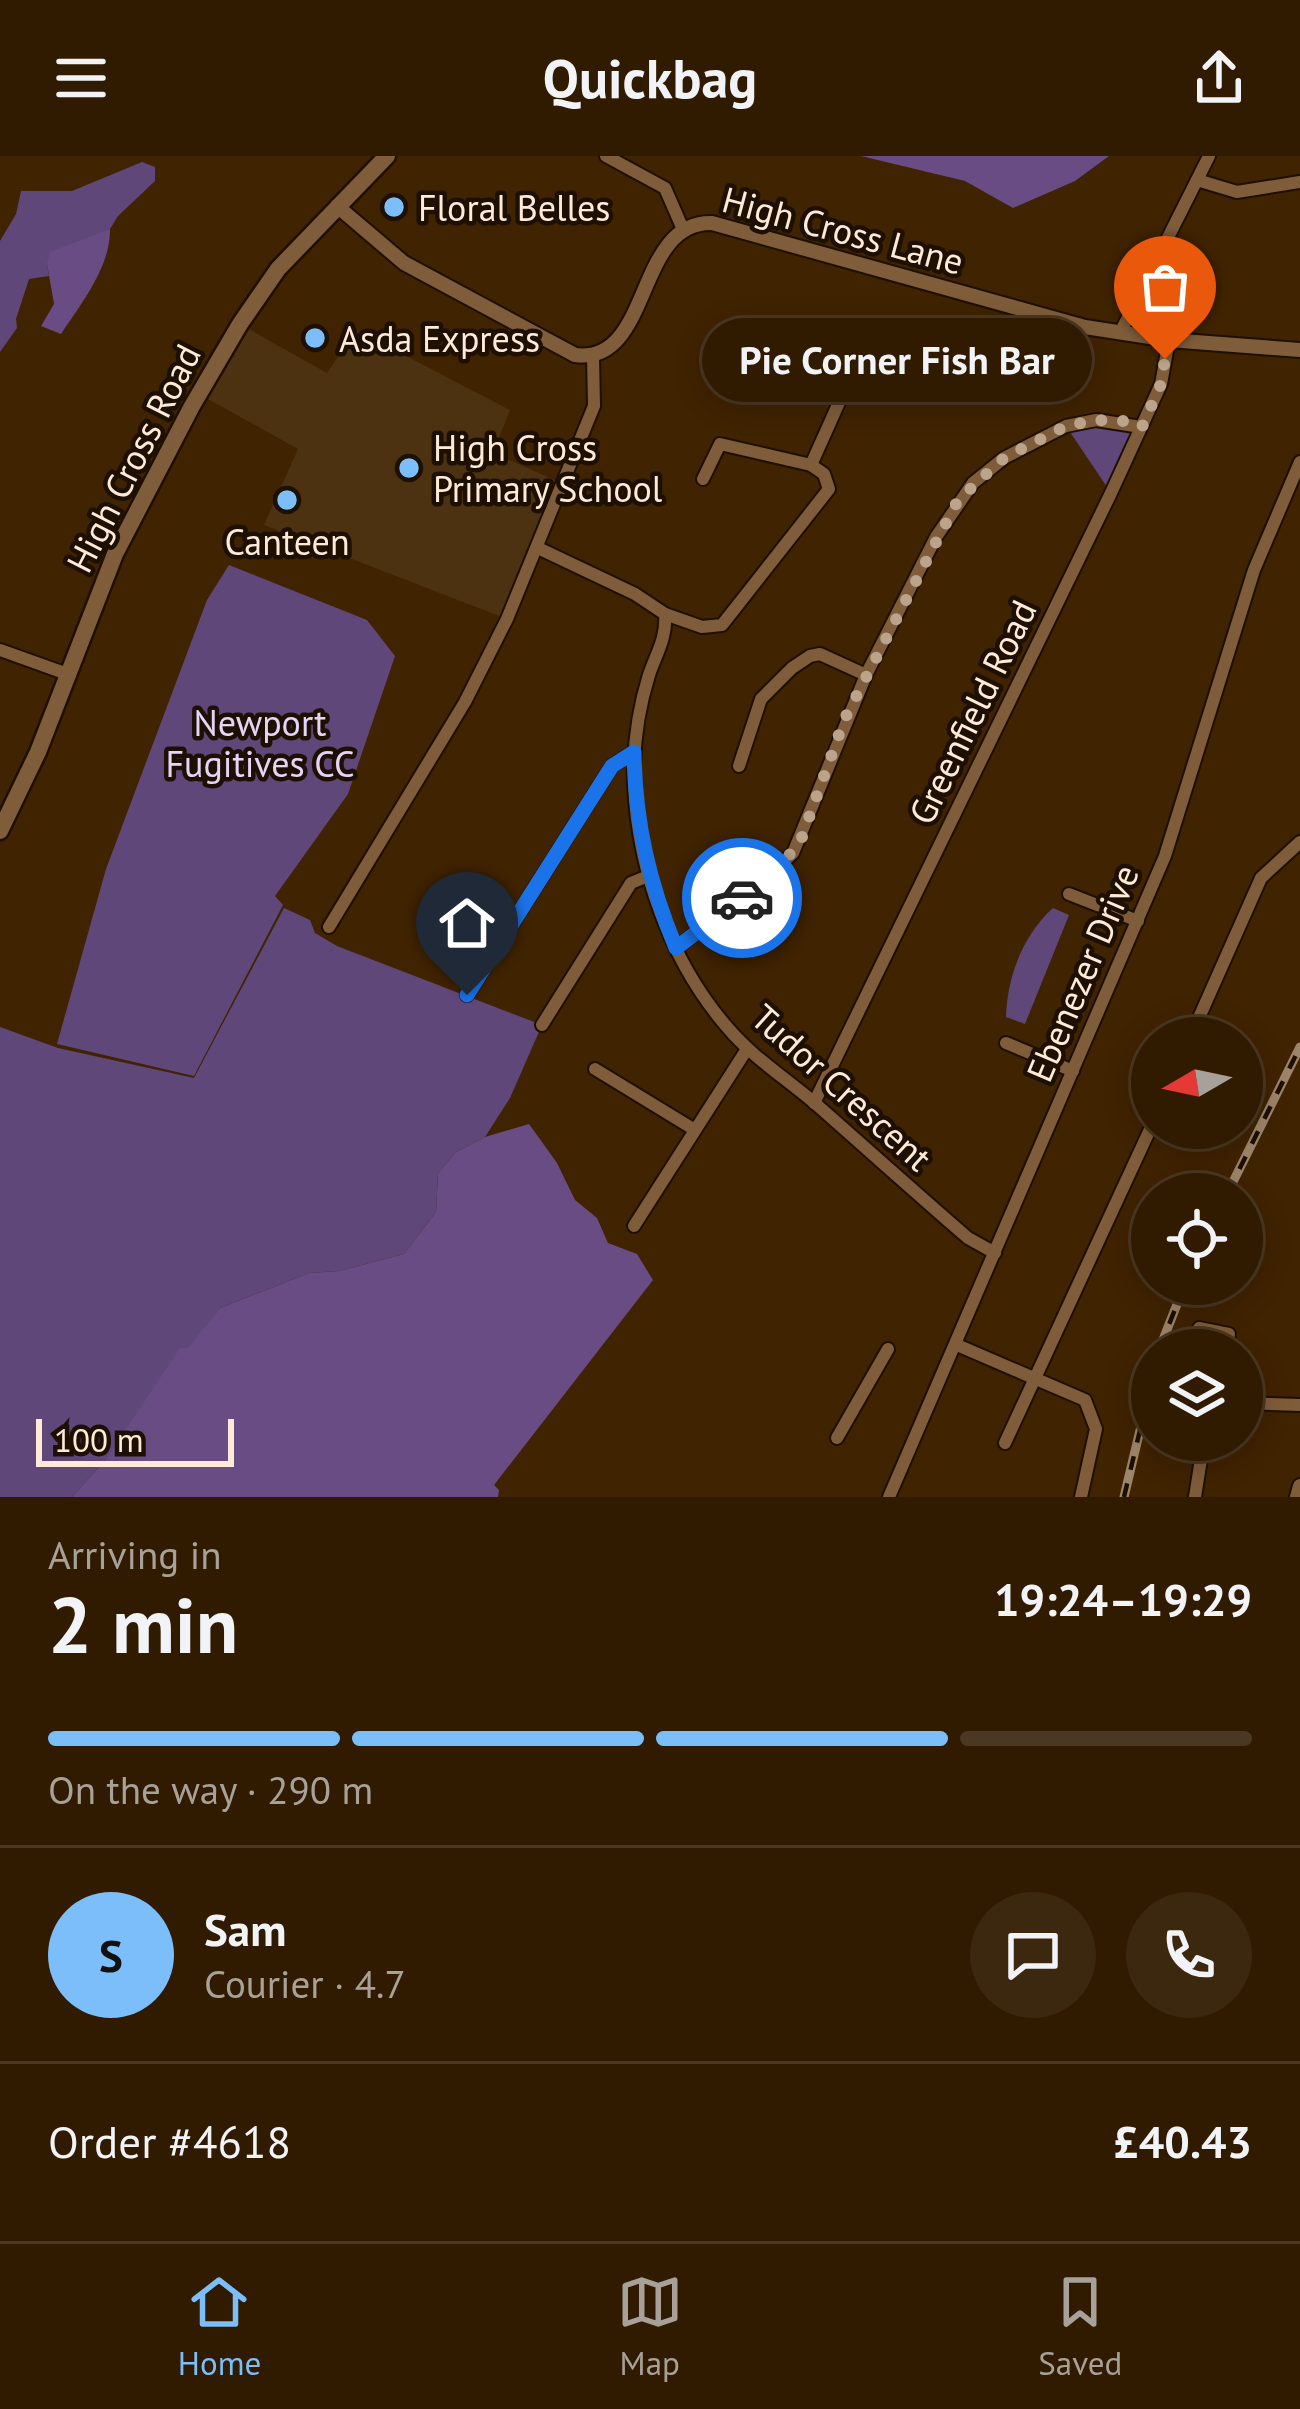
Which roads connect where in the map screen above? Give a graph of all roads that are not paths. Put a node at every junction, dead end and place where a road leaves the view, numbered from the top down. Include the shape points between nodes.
1 (387, 156) edge
2 (606, 156) edge
3 (1209, 156) edge
4 (1197, 180) junction
5 (1300, 182) edge
6 (337, 206) junction
7 (682, 227) junction
8 (1120, 333) junction
9 (1168, 340) junction
10 (1300, 350) edge
11 (593, 356) junction
12 (841, 398) dead end
13 (1142, 427) junction
14 (1300, 461) edge
15 (811, 466) junction
16 (703, 479) dead end
17 (538, 548) junction
18 (665, 614) junction
19 (0, 650) edge
20 (866, 674) junction
21 (70, 675) junction
22 (634, 752) junction
23 (739, 766) dead end
24 (0, 831) edge
25 (1300, 842) edge
26 (648, 875) junction
27 (1069, 894) dead end
28 (1138, 921) junction
29 (329, 927) dead end
30 (676, 948) junction
31 (467, 995) dead end
32 (1199, 1017) edge
33 (542, 1025) dead end
34 (1006, 1043) dead end
35 (747, 1048) junction
36 (595, 1069) dead end
37 (1073, 1071) junction
38 (814, 1103) junction
39 (695, 1130) junction
40 (1140, 1149) edge
41 (634, 1226) dead end
42 (995, 1252) junction
43 (1199, 1328) dead end
44 (1204, 1329) edge
45 (956, 1345) junction
46 (888, 1349) dead end
47 (1035, 1378) junction
48 (1263, 1404) edge
49 (1300, 1405) edge
50 (837, 1438) dead end
51 (1005, 1442) dead end
52 (1201, 1461) edge
53 (1300, 1486) edge
54 (889, 1497) edge
55 (1081, 1497) edge
56 (1195, 1497) edge
57 (1297, 1497) edge

1 - 6 main road, High Cross Road
2 - 7 street via 665,188
3 - 4 street
4 - 5 street via 1237,192
4 - 8 street
6 - 11 street via 404,263 551,344
6 - 21 main road, High Cross Road via 259,295 191,406 115,554
7 - 8 street, High Cross Lane via 712,223
7 - 11 street, High Cross Lane via 622,334
8 - 9 street, High Cross Lane
9 - 10 street, High Cross Lane
9 - 13 street, Greenfield Road
11 - 17 street via 594,406
12 - 15 street
13 - 20 street via 1096,420 1066,426 987,470 936,537
13 - 38 street, Greenfield Road
14 - 28 street, Ebenezer Drive via 1255,570
15 - 16 street via 720,444
15 - 18 street via 830,489 734,613 712,629
17 - 18 street
17 - 29 street via 465,702
18 - 22 street, Tudor Crescent
19 - 21 street
20 - 23 street via 820,654 792,668 761,699
20 - 30 street via 793,853
21 - 24 main road, High Cross Road
22 - 26 street, Tudor Crescent
22 - 31 street via 612,766
25 - 32 street via 1261,878
26 - 30 street, Tudor Crescent
26 - 33 street via 631,883
27 - 28 street
28 - 37 street, Ebenezer Drive
30 - 35 street, Tudor Crescent
34 - 37 street
35 - 38 street, Tudor Crescent
35 - 39 street
36 - 39 street
37 - 42 street, Ebenezer Drive
38 - 42 street, Tudor Crescent via 968,1238
39 - 41 street
40 - 47 street
42 - 45 street, Ebenezer Drive
43 - 44 street
45 - 47 street
45 - 54 street, Ebenezer Drive
46 - 50 street
47 - 51 street
47 - 55 street via 1085,1400 1093,1414
48 - 49 street
52 - 56 street
53 - 57 street

